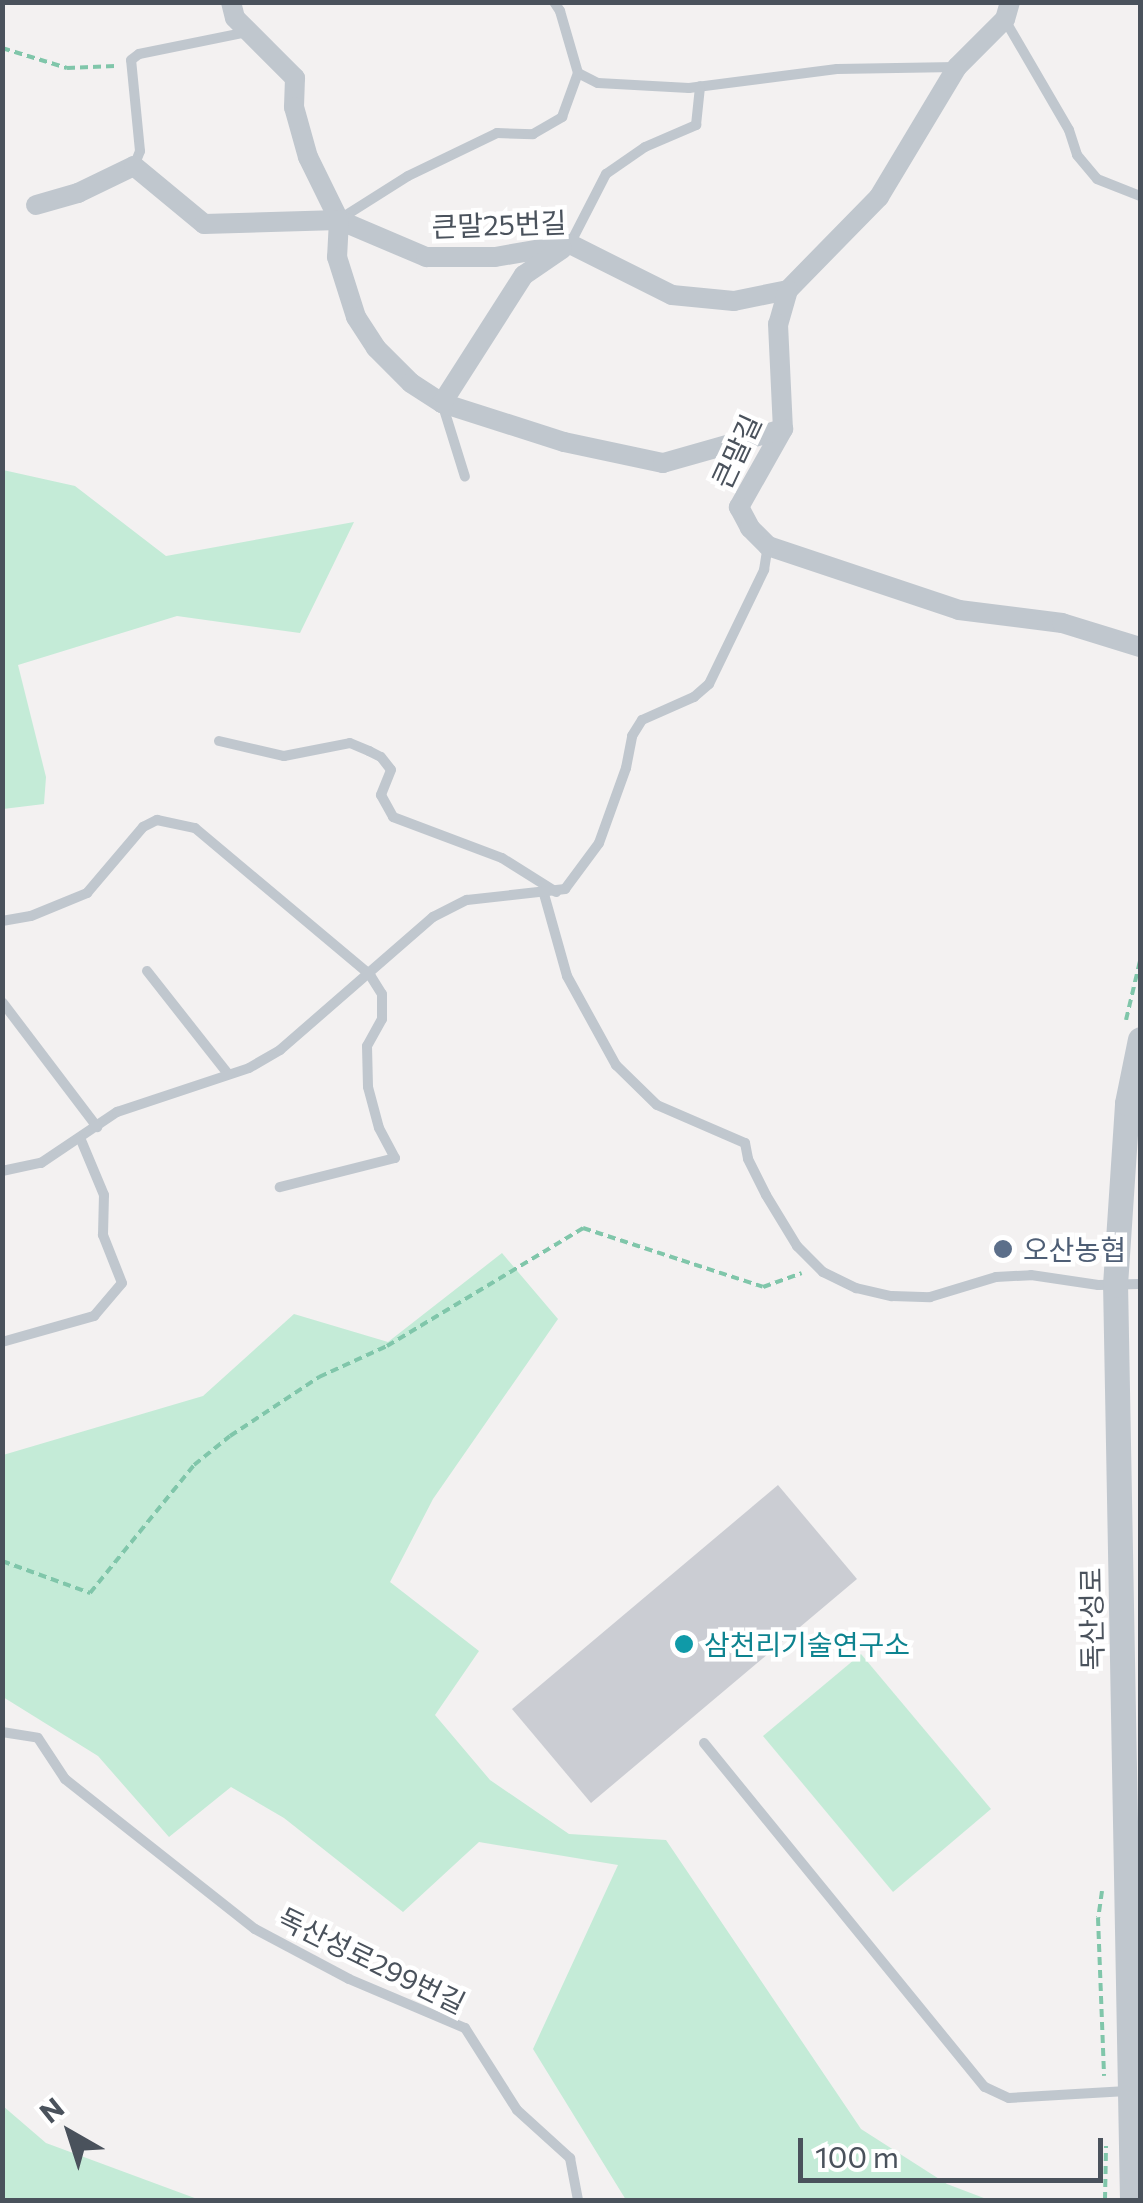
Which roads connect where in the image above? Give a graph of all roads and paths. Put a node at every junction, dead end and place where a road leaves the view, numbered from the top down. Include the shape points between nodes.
1 (231, 2) edge
2 (554, 2) edge
3 (1007, 11) edge
4 (248, 32) junction
5 (2, 48) edge
6 (957, 67) junction
7 (132, 72) junction
8 (578, 73) junction
9 (700, 86) junction
10 (134, 166) junction
11 (1140, 196) edge
12 (36, 205) dead end
13 (339, 220) junction
14 (570, 244) junction
15 (788, 290) junction
16 (442, 403) junction
17 (783, 428) junction
18 (465, 477) dead end
19 (768, 546) junction
20 (1140, 646) edge
21 (218, 741) dead end
22 (551, 893) junction
23 (2, 921) edge
24 (148, 971) dead end
25 (370, 975) junction
26 (3, 1003) edge
27 (1140, 1039) edge
28 (228, 1074) junction
29 (98, 1127) junction
30 (81, 1140) junction
31 (2, 1171) edge
32 (280, 1187) dead end
33 (818, 1268) junction
34 (1128, 1284) edge
35 (2, 1342) edge
36 (2, 1561) edge
37 (2, 1732) edge
38 (704, 1742) dead end
39 (1134, 2090) edge
40 (578, 2200) edge
41 (1132, 2200) edge

1 - 4 street
2 - 8 lane
3 - 6 street
3 - 11 lane via 1077,155 1097,180
4 - 7 lane via 139,54 131,60
4 - 13 street via 295,78 294,107 308,157
5 - 7 path via 56,66
6 - 9 lane via 837,69
6 - 15 street via 880,197
7 - 10 lane via 140,151
8 - 9 lane via 598,83
8 - 13 lane via 562,117 534,134 497,133 408,176
9 - 14 lane via 696,125 606,174
10 - 12 street
10 - 13 street via 204,224
13 - 14 street, 큰말25번길 via 426,256 495,258
13 - 16 street via 337,257 356,318 376,348
14 - 15 street, 큰말25번길 via 672,295 734,301
14 - 16 street via 524,274
15 - 17 street, 큰말길 via 778,324
16 - 17 street via 592,450 663,463
16 - 18 lane
17 - 19 street, 큰말길 via 739,507
19 - 20 street via 959,610 1062,623
19 - 22 lane via 764,570 710,684 642,720 598,843 565,889
21 - 22 lane via 284,756 350,743 369,751 390,770 381,795 393,817 502,858
22 - 25 lane via 468,900 433,917
22 - 33 lane via 568,976 616,1065 657,1106 746,1143 766,1194
23 - 25 lane via 87,893 143,827 157,820 205,835
24 - 28 lane
25 - 28 lane via 280,1050
25 - 32 lane via 382,994 382,1019 368,1046 368,1087 395,1158
26 - 29 lane
27 - 34 street, 독산성로 via 1126,1103
28 - 29 lane via 146,1100
29 - 30 lane
30 - 31 lane via 41,1163
30 - 35 lane via 104,1195 103,1235 122,1283 94,1316
33 - 34 lane via 856,1288 892,1296 930,1296 1031,1275
33 - 36 path via 763,1287 583,1228 387,1346 318,1377 230,1436 194,1465 90,1593
34 - 39 street, 독산성로
37 - 40 lane, 독산성로299번길 via 38,1738 65,1778 255,1929 349,1979 466,2028 517,2110 570,2158
38 - 39 lane via 985,2087 1009,2098
39 - 41 street, 독산성로

